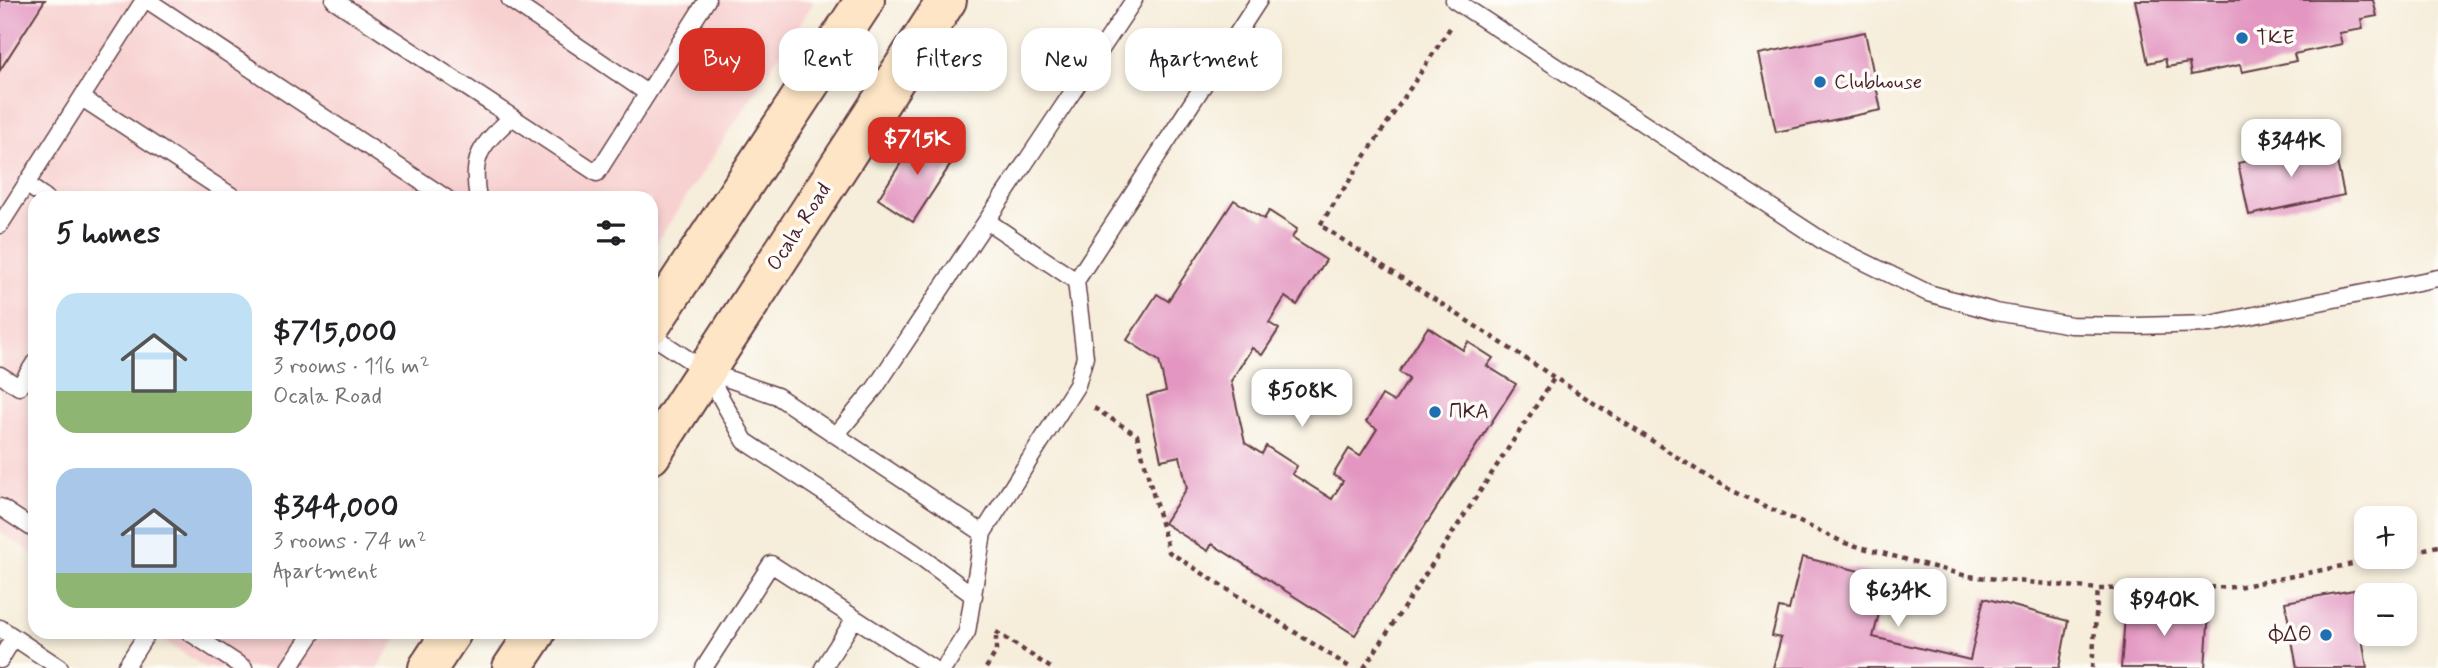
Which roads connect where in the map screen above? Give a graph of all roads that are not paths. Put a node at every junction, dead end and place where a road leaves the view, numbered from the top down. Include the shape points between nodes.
1 (146, 0) edge
2 (334, 0) edge
3 (510, 0) edge
4 (865, 0) edge
5 (947, 0) edge
6 (1135, 0) edge
7 (1259, 0) edge
8 (700, 2) edge
9 (1459, 3) edge
10 (647, 93) junction
11 (82, 98) junction
12 (512, 117) junction
13 (26, 184) junction
14 (36, 191) edge
15 (224, 191) edge
16 (435, 191) edge
17 (477, 191) edge
18 (987, 221) junction
19 (0, 225) edge
20 (2438, 278) edge
21 (1076, 281) junction
22 (658, 314) edge
23 (658, 340) edge
24 (706, 371) junction
25 (28, 373) edge
26 (0, 375) edge
27 (836, 435) junction
28 (658, 444) edge
29 (0, 507) edge
30 (28, 525) edge
31 (983, 533) junction
32 (974, 596) junction
33 (855, 618) junction
34 (7, 633) edge
35 (144, 639) edge
36 (200, 639) edge
37 (308, 639) edge
38 (447, 639) edge
39 (531, 639) edge
40 (0, 660) edge
41 (60, 668) edge
42 (125, 668) edge
43 (244, 668) edge
44 (289, 668) edge
45 (428, 668) edge
46 (512, 668) edge
47 (704, 668) edge
48 (823, 668) edge
49 (932, 668) edge
50 (944, 668) edge

1 - 11 lane
1 - 16 lane
2 - 12 lane
3 - 10 lane
4 - 22 main road
5 - 24 main road, Ocala Road
6 - 18 lane
7 - 21 lane
8 - 10 lane
9 - 20 lane via 1826,243 1928,293 2071,325 2136,327 2210,324
10 - 12 lane via 597,173
11 - 13 lane
11 - 15 lane
12 - 17 lane via 479,152
13 - 14 lane
13 - 19 lane
18 - 21 lane
18 - 27 lane via 875,388
21 - 31 lane via 1085,357 1077,385
23 - 24 lane
24 - 27 lane via 777,396
24 - 28 main road, Ocala Road
24 - 32 lane via 745,442
25 - 26 lane via 19,387
27 - 31 lane
29 - 30 lane
31 - 32 lane
32 - 50 lane via 967,632
33 - 47 lane via 771,564
33 - 48 lane
33 - 49 lane
34 - 40 lane
34 - 41 lane
35 - 42 lane
36 - 43 lane
37 - 44 lane
38 - 45 main road
39 - 46 main road

